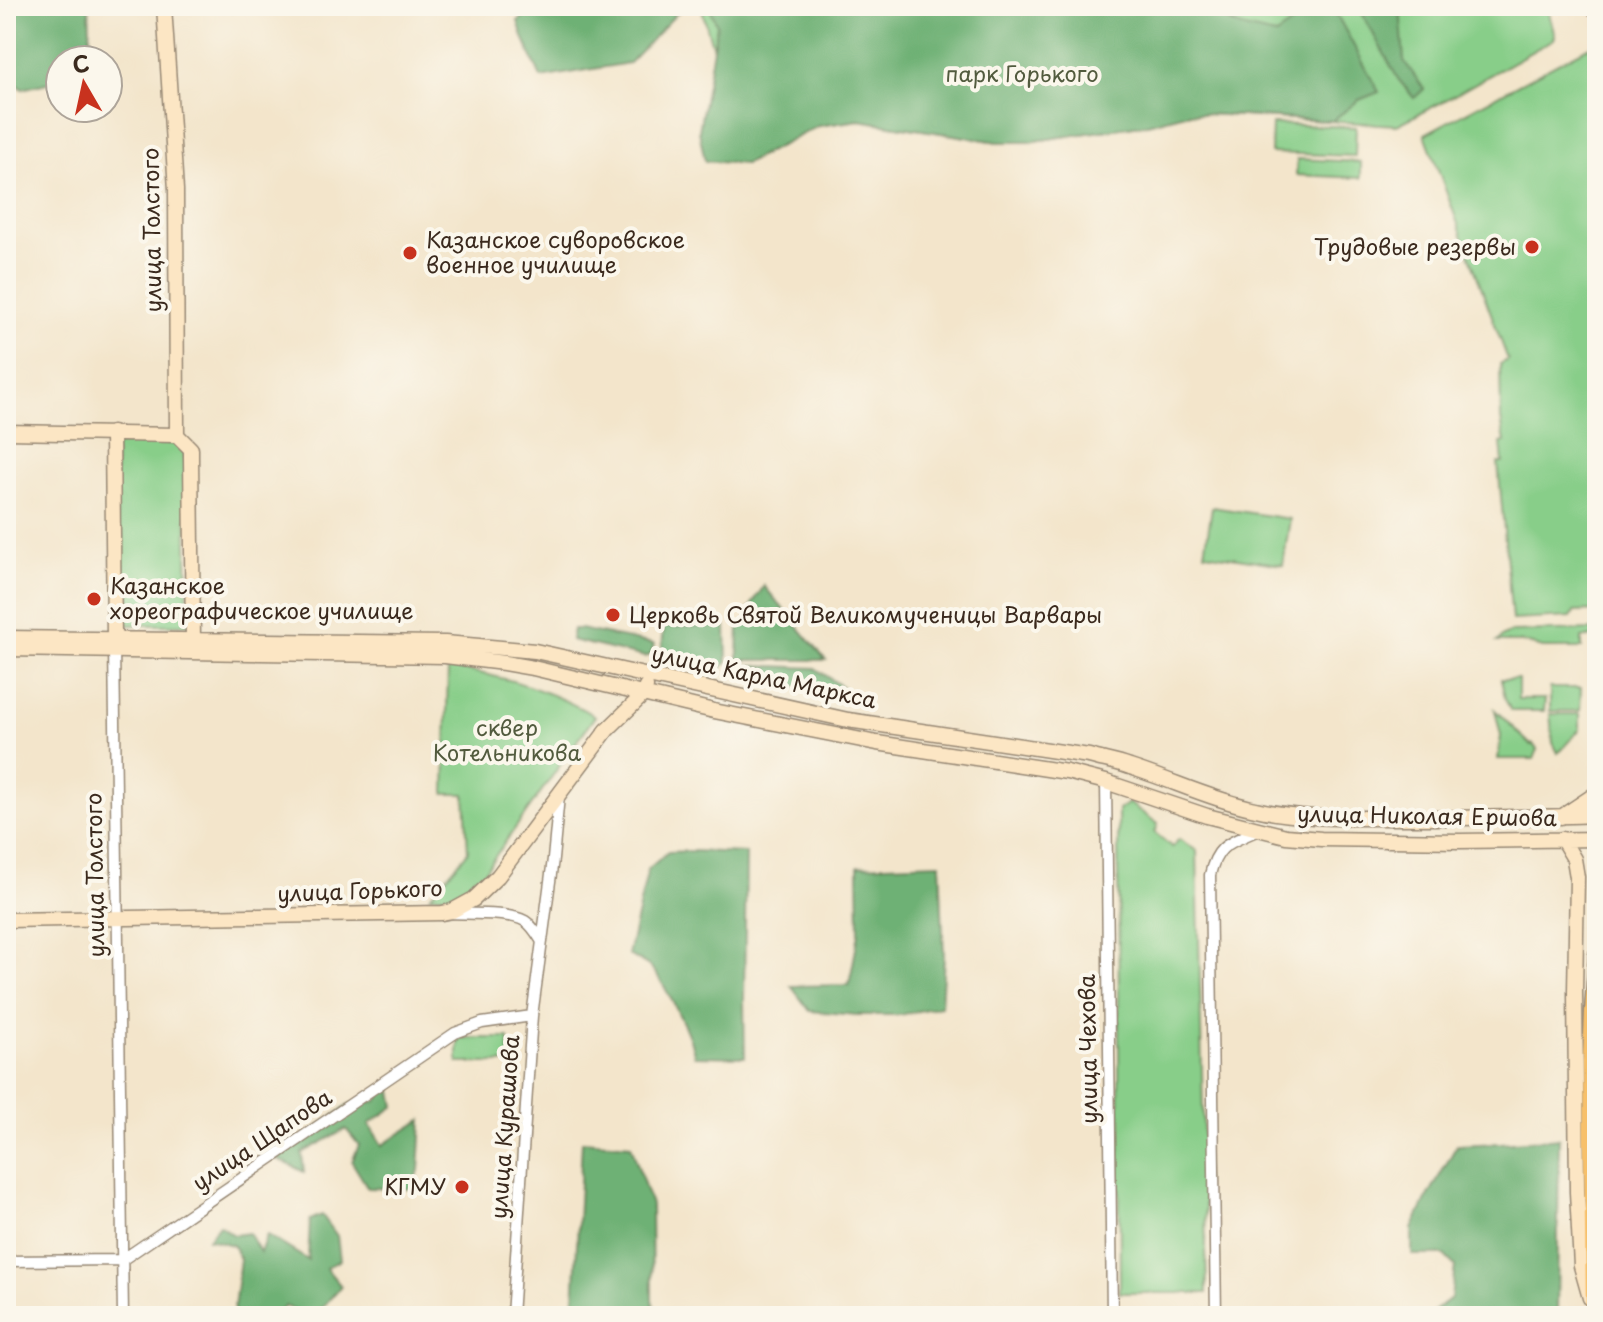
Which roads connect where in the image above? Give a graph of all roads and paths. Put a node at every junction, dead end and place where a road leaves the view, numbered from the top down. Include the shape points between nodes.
1 (164, 6) edge
2 (6, 432) edge
3 (112, 433) junction
4 (177, 435) junction
5 (6, 638) edge
6 (193, 640) junction
7 (114, 645) junction
8 (6, 649) edge
9 (651, 676) junction
10 (644, 694) junction
11 (1106, 782) junction
12 (1597, 793) edge
13 (559, 794) junction
14 (1597, 815) edge
15 (1561, 817) junction
16 (1503, 818) joint
17 (1258, 830) junction
18 (1562, 839) junction
19 (1597, 839) edge
20 (442, 913) junction
21 (118, 919) junction
22 (6, 920) edge
23 (542, 942) junction
24 (1597, 955) edge
25 (532, 1016) junction
26 (122, 1260) junction
27 (6, 1261) edge
28 (1594, 1315) edge
29 (123, 1316) edge
30 (512, 1316) edge
31 (1112, 1316) edge
32 (1216, 1316) edge

1 - 4 main road, улица Толстого via 176,190
2 - 3 main road
3 - 4 main road
3 - 7 main road, улица Толстого
4 - 6 main road, улица Толстого via 191,449
5 - 7 main road, улица Карла Маркса
6 - 7 main road, улица Карла Маркса
6 - 9 main road, улица Карла Маркса via 445,643 535,651
7 - 8 main road, улица Карла Маркса
7 - 10 main road, улица Карла Маркса via 445,656 504,663
7 - 21 street, улица Толстого
9 - 10 main road, улица Горького
9 - 16 main road, улица Карла Маркса via 848,720 1089,756 1281,814
10 - 11 main road, улица Карла Маркса via 863,740
10 - 13 main road, улица Горького via 607,730
11 - 17 main road, улица Карла Маркса
11 - 31 street, улица Чехова
12 - 15 main road
13 - 20 main road, улица Горького via 490,884 474,899
13 - 23 street, улица Курашова
14 - 15 main road, улица Николая Ершова
15 - 16 main road, улица Николая Ершова
17 - 18 main road, улица Николая Ершова via 1321,839
17 - 32 street via 1220,849 1210,875
18 - 19 main road, улица Николая Ершова
18 - 28 main road via 1577,877 1577,1192 1581,1266
20 - 21 main road, улица Горького
20 - 23 street via 513,916 532,927
21 - 22 main road, улица Горького
21 - 26 street, улица Толстого
23 - 25 street, улица Курашова
24 - 28 main road via 1591,1061
25 - 26 street, улица Щапова via 455,1033
25 - 30 street, улица Курашова
26 - 27 street
26 - 29 street, улица Толстого

